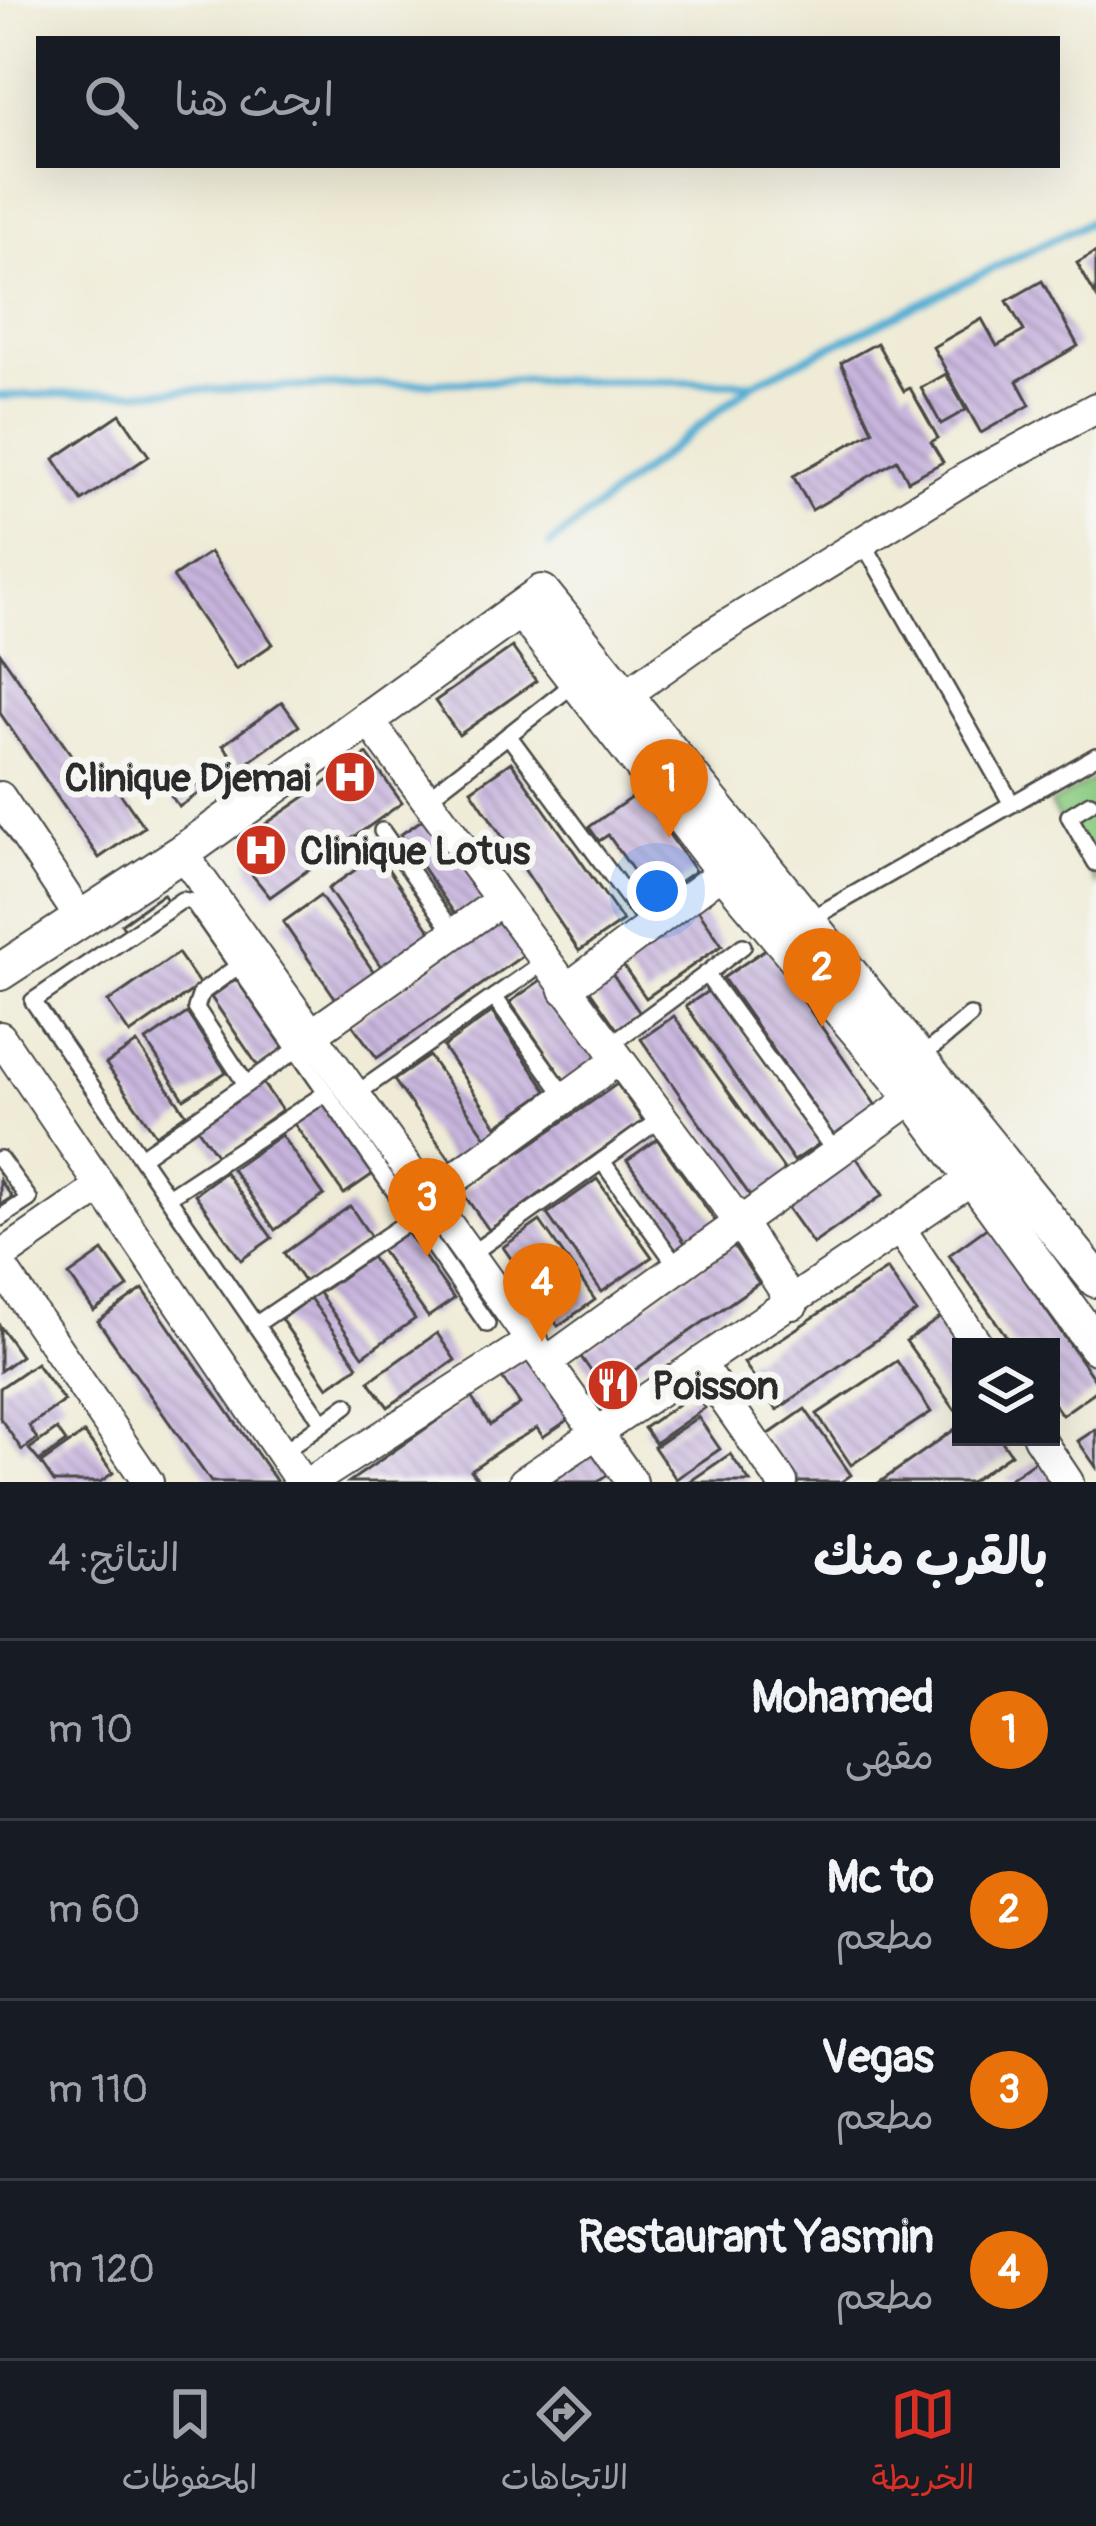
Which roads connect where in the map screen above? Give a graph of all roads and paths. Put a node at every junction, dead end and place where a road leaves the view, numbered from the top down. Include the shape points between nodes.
1 (1096, 408) edge
2 (864, 544) junction
3 (521, 609) junction
4 (578, 681) junction
5 (627, 694) junction
6 (368, 720) junction
7 (508, 735) junction
8 (1096, 756) edge
9 (0, 797) edge
10 (426, 800) junction
11 (1090, 802) dead end
12 (1012, 804) junction
13 (382, 831) dead end
14 (182, 853) junction
15 (1096, 862) edge
16 (724, 871) junction
17 (500, 901) junction
18 (81, 919) junction
19 (806, 921) junction
20 (649, 926) junction
21 (454, 933) junction
22 (742, 946) dead end
23 (544, 962) junction
24 (238, 966) junction
25 (0, 972) edge
26 (706, 974) junction
27 (565, 990) junction
28 (494, 997) junction
29 (970, 1016) dead end
30 (0, 1037) edge
31 (304, 1042) junction
32 (611, 1054) junction
33 (918, 1059) junction
34 (246, 1084) junction
35 (341, 1094) junction
36 (566, 1097) junction
37 (914, 1097) junction
38 (660, 1119) junction
39 (836, 1153) junction
40 (141, 1157) junction
41 (0, 1160) edge
42 (602, 1161) junction
43 (986, 1167) junction
44 (98, 1189) junction
45 (168, 1197) junction
46 (421, 1208) junction
47 (0, 1218) edge
48 (740, 1223) junction
49 (902, 1230) junction
50 (471, 1254) junction
51 (0, 1261) edge
52 (677, 1266) junction
53 (1096, 1280) edge
54 (794, 1304) junction
55 (255, 1324) junction
56 (487, 1324) dead end
57 (973, 1338) edge
58 (1096, 1346) edge
59 (540, 1351) junction
60 (699, 1363) junction
61 (347, 1406) dead end
62 (322, 1423) junction
63 (600, 1434) junction
64 (1044, 1446) edge
65 (282, 1454) junction
66 (148, 1482) edge
67 (301, 1482) edge
68 (311, 1482) edge
69 (524, 1482) edge
70 (632, 1482) edge
71 (782, 1482) edge
72 (1068, 1482) edge

1 - 2 street
2 - 5 street
2 - 12 lane
3 - 4 street
3 - 5 street via 542,593
3 - 6 street
4 - 7 lane
4 - 16 street
5 - 19 street
6 - 10 street
6 - 14 street
7 - 10 lane
7 - 20 lane
8 - 12 lane
9 - 18 street
10 - 17 street
11 - 15 lane via 1069,816
12 - 19 lane
13 - 21 lane
14 - 18 street
14 - 31 street
16 - 20 street
16 - 37 street
17 - 21 street
17 - 23 street
18 - 25 street
19 - 33 street
20 - 27 street
21 - 31 street
22 - 26 lane
23 - 27 street
23 - 28 lane
24 - 31 lane
24 - 34 lane via 201,993 196,1008
24 - 40 lane via 193,902 182,900 33,1001
26 - 32 lane
26 - 39 lane
27 - 32 street
28 - 35 lane
28 - 36 lane
29 - 33 lane
30 - 44 street
31 - 34 lane
31 - 35 street
32 - 36 street
32 - 38 street
33 - 43 street
34 - 40 lane
35 - 45 lane
35 - 46 street
36 - 46 street
37 - 39 street
37 - 43 street
38 - 42 lane
38 - 48 street
39 - 48 street
40 - 45 lane
41 - 47 lane via 29,1199
42 - 50 lane
42 - 52 lane
43 - 49 street
43 - 53 street
43 - 58 street
44 - 51 street
44 - 65 street
45 - 55 lane
46 - 50 street
46 - 55 lane
46 - 56 lane
48 - 52 street
48 - 54 street
49 - 54 street
49 - 57 street
50 - 59 street
51 - 66 street
52 - 59 street
54 - 60 street
55 - 62 lane
59 - 63 street
59 - 68 street
60 - 63 street
60 - 71 street
61 - 62 lane
62 - 65 lane
63 - 69 street
63 - 70 street
64 - 72 street
65 - 67 street

